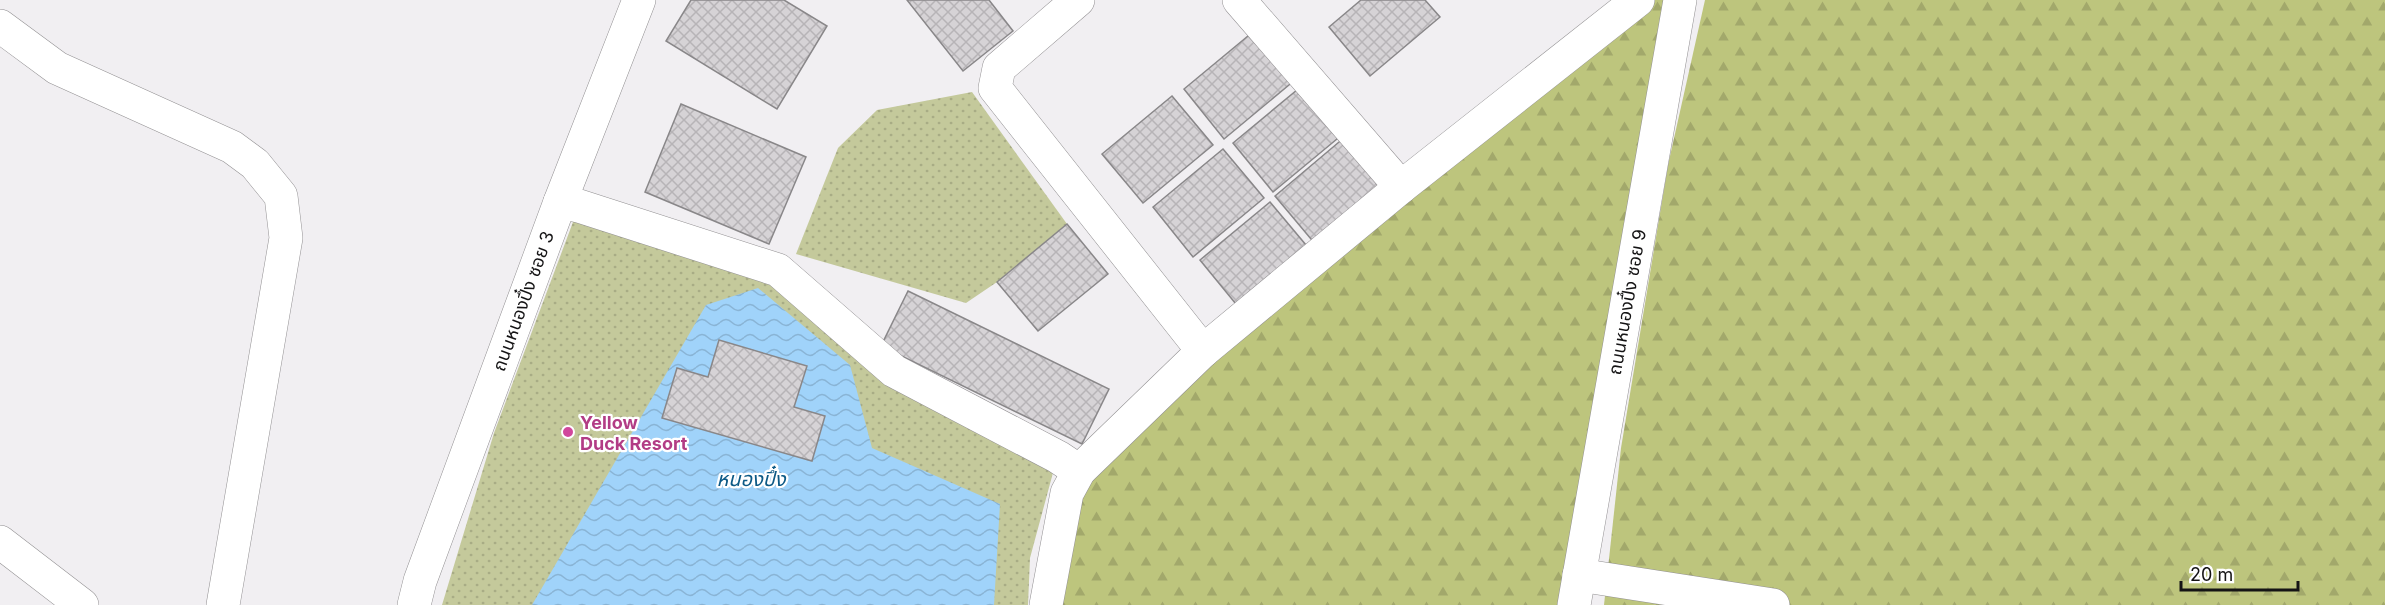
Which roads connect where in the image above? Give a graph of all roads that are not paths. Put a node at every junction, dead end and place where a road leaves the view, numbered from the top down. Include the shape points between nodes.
1 (639, 0) edge
2 (1078, 0) edge
3 (1239, 0) edge
4 (1638, 0) edge
5 (1680, 0) edge
6 (0, 26) edge
7 (1401, 188) junction
8 (560, 202) junction
9 (1203, 351) junction
10 (1079, 471) junction
11 (0, 542) edge
12 (1577, 590) edge
13 (82, 605) edge
14 (223, 605) edge
15 (414, 605) edge
16 (1046, 605) edge
17 (1773, 605) edge

1 - 8 street, ถนนหนองปึ๋ง ซอย 3
2 - 9 street via 999,68 995,88
3 - 7 street
4 - 7 street
5 - 12 street, ถนนหนองปึ๋ง ซอย 9
6 - 14 street via 57,68 232,147 255,164 281,196 286,238
7 - 9 street
8 - 10 street via 778,270 894,370
8 - 15 street, ถนนหนองปึ๋ง ซอย 3
9 - 10 street
10 - 16 street via 1067,493
11 - 13 street
12 - 17 street

